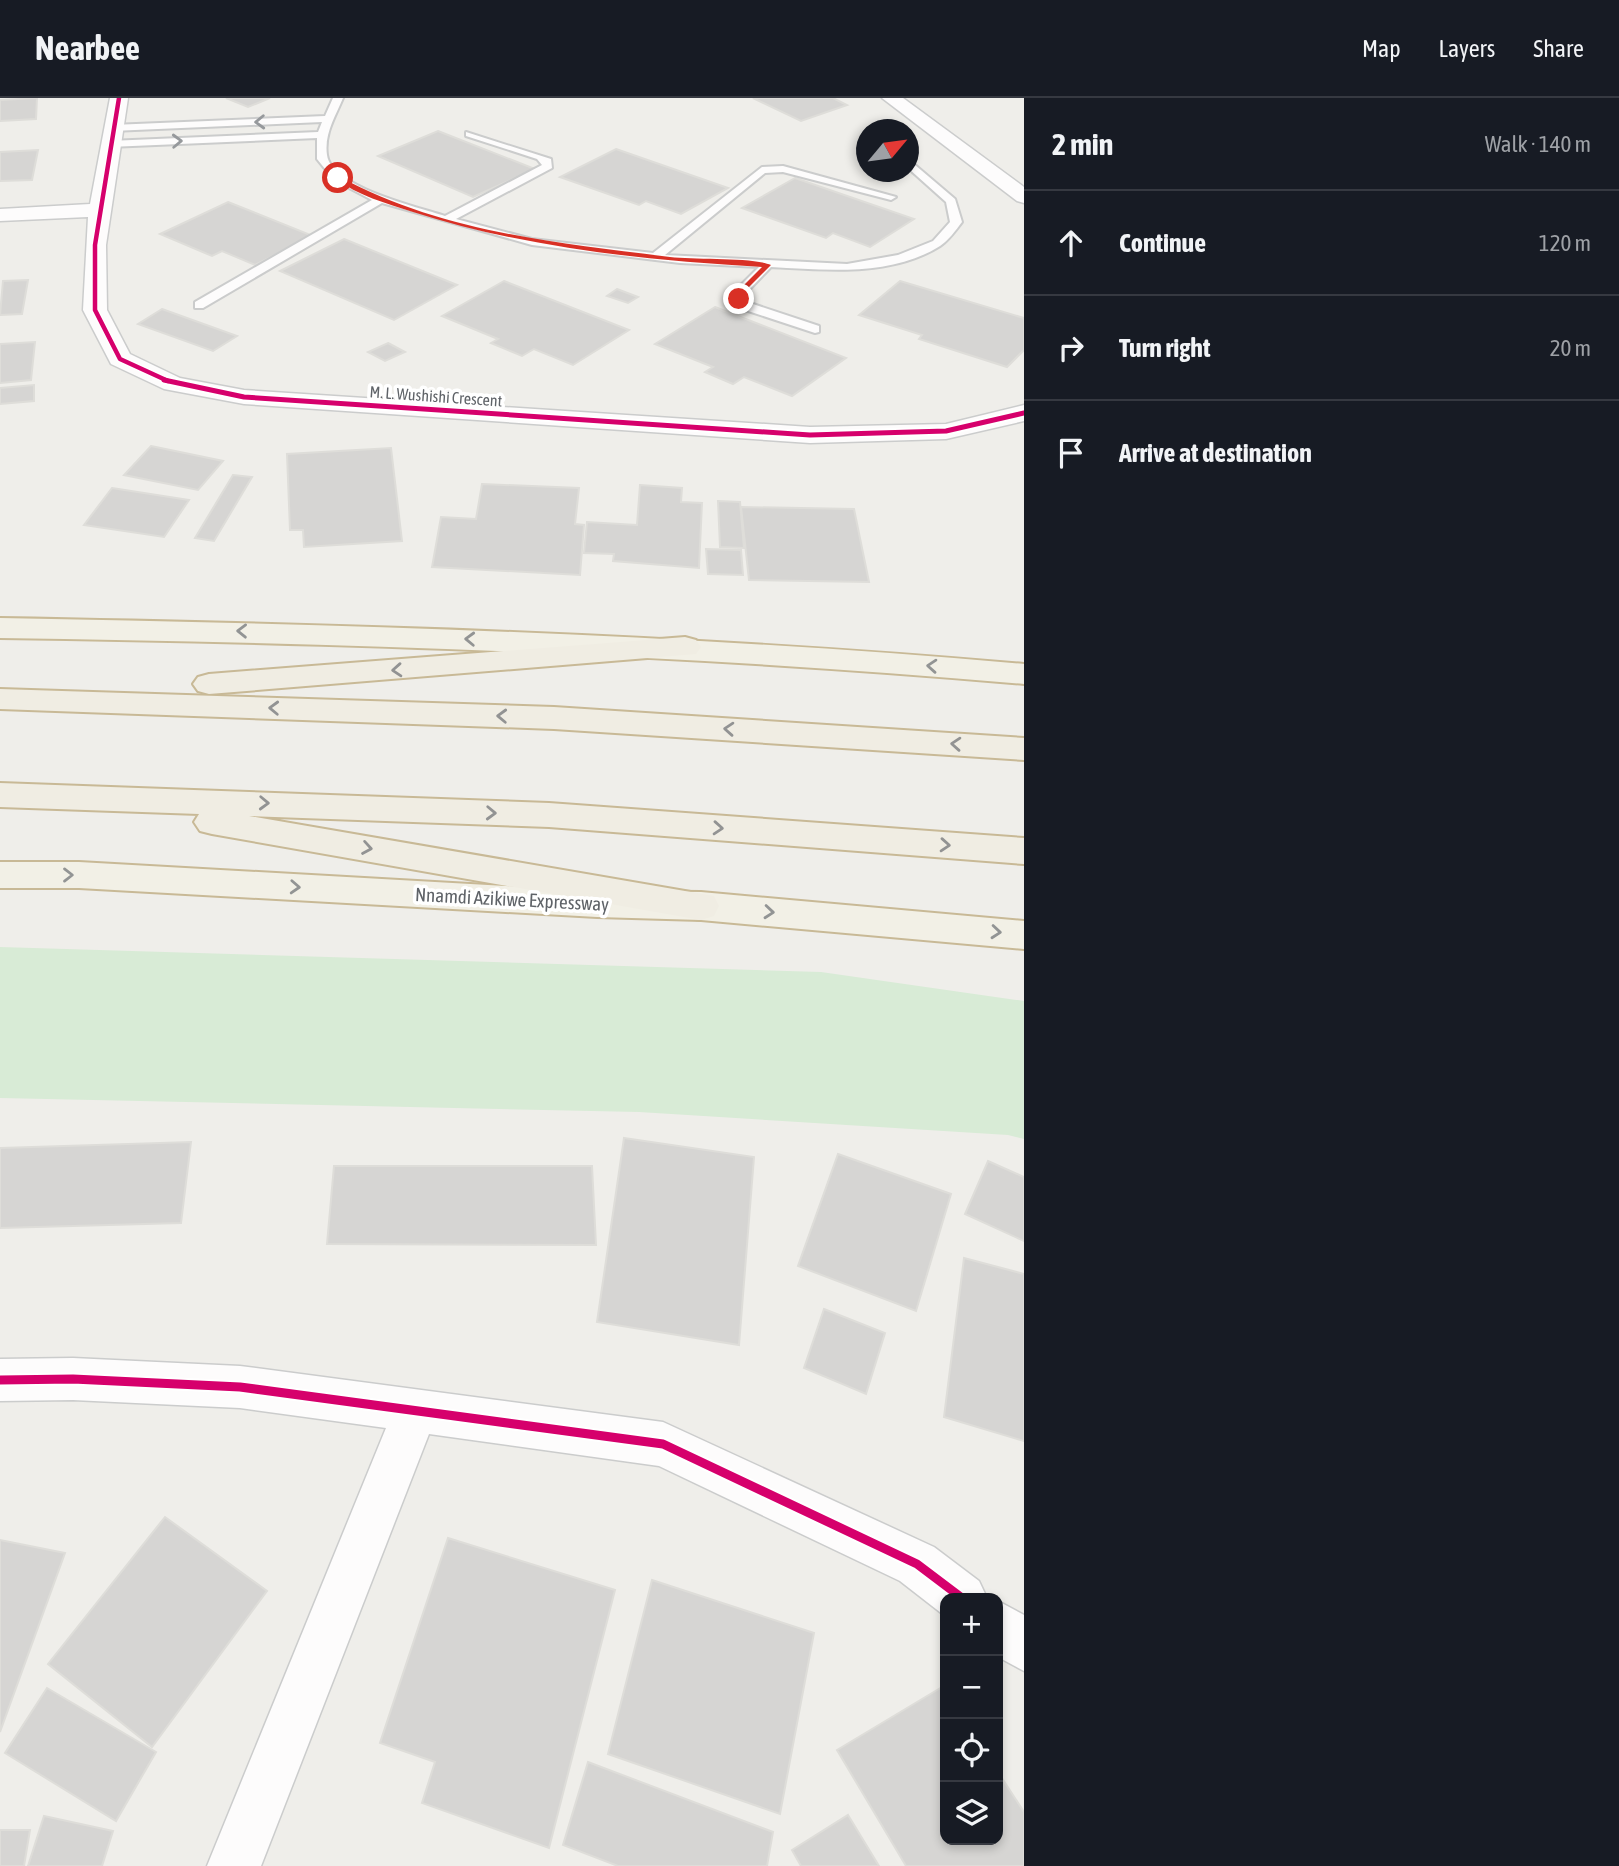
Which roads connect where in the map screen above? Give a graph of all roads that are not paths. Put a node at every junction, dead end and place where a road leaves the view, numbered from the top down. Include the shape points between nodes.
1 (119, 98) edge
2 (338, 98) edge
3 (891, 98) edge
4 (328, 119) junction
5 (470, 134) dead end
6 (322, 135) junction
7 (110, 136) junction
8 (919, 172) edge
9 (103, 181) junction
10 (891, 197) dead end
11 (1024, 197) edge
12 (381, 199) junction
13 (100, 210) junction
14 (13, 215) edge
15 (446, 220) junction
16 (96, 245) junction
17 (655, 257) junction
18 (767, 265) junction
19 (199, 305) dead end
20 (815, 329) dead end
21 (1024, 413) edge
22 (0, 628) edge
23 (685, 648) junction
24 (1024, 674) edge
25 (12, 699) edge
26 (1024, 749) edge
27 (0, 795) edge
28 (58, 795) junction
29 (1024, 850) edge
30 (0, 875) edge
31 (701, 906) junction
32 (1024, 935) edge
33 (0, 1380) edge
34 (416, 1410) junction
35 (955, 1593) edge
36 (1003, 1630) edge
37 (1024, 1646) edge
38 (234, 1866) edge

1 - 7 street, M. L. Wushishi Crescent
2 - 4 lane
3 - 11 street
4 - 6 lane
4 -> 7 lane
5 - 15 lane via 541,157 548,166
7 -> 6 lane
6 - 12 lane via 322,159 338,178
7 - 9 street, M. L. Wushishi Crescent
8 - 18 lane via 951,201 956,222 937,243 901,258 846,267
9 - 13 street, M. L. Wushishi Crescent
9 - 14 street
10 - 17 lane via 783,169 762,170
12 - 15 lane
12 - 19 lane
13 - 14 street
13 - 16 street, M. L. Wushishi Crescent
14 - 16 street
15 - 17 lane via 532,242
16 - 21 street, M. L. Wushishi Crescent via 95,310 120,359 173,384 232,395 810,435 905,435
17 - 18 lane
18 - 20 lane via 738,294 739,299 746,306
23 -> 22 highway via 302,632
24 -> 23 highway
23 -> 25 highway
26 -> 25 highway via 554,718
27 - 28 highway
28 -> 29 highway via 549,815
28 -> 31 highway
30 -> 31 highway, Nnamdi Azikiwe Expressway
31 -> 32 highway, Nnamdi Azikiwe Expressway
33 - 34 street via 240,1387
34 - 35 street via 663,1444 917,1564
34 - 38 street
36 - 37 street

